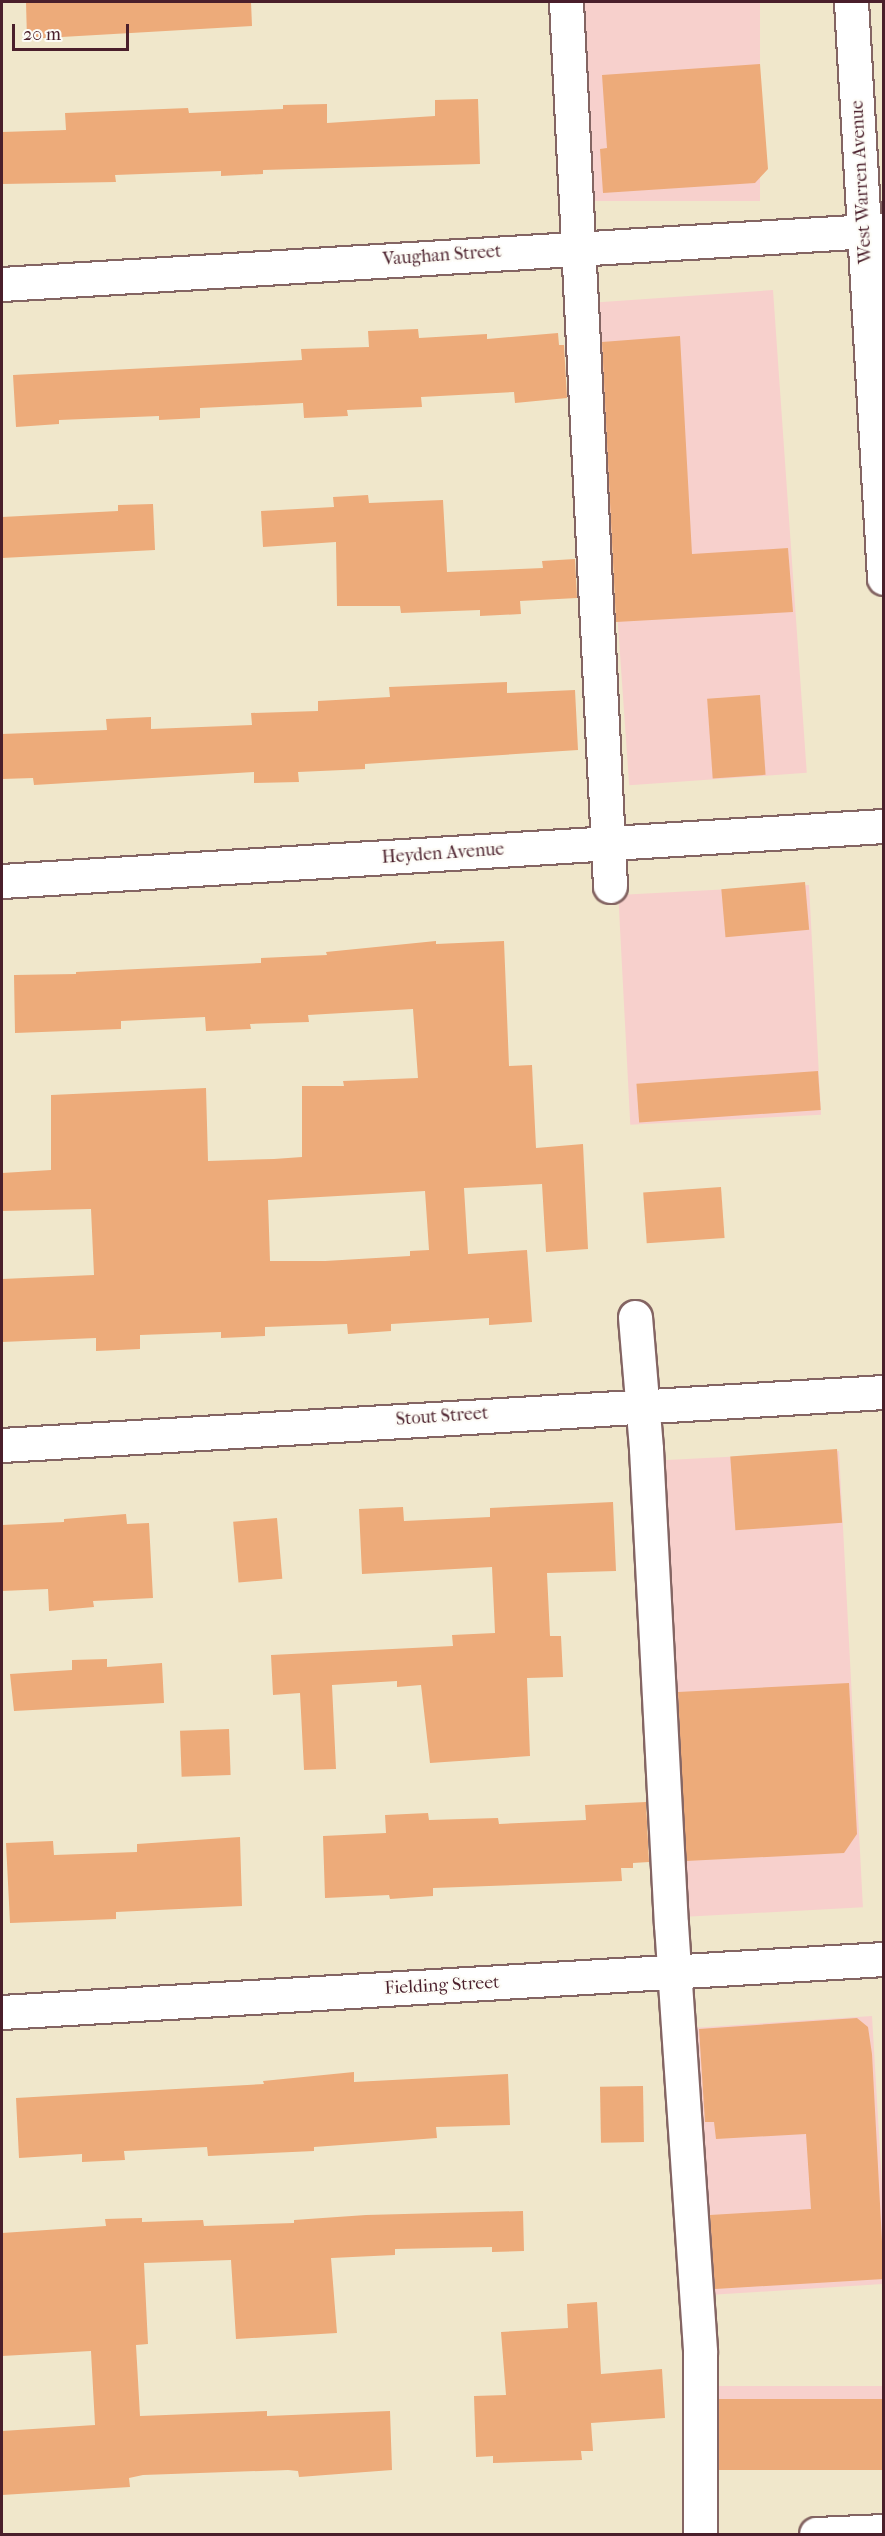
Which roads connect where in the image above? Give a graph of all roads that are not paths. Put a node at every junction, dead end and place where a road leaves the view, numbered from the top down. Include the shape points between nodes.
1 (566, 2) edge
2 (851, 2) edge
3 (874, 231) edge
4 (580, 248) junction
5 (2, 284) edge
6 (884, 578) edge
7 (884, 826) edge
8 (610, 843) junction
9 (2, 881) edge
10 (610, 886) dead end
11 (635, 1317) dead end
12 (884, 1392) edge
13 (643, 1405) junction
14 (2, 1445) edge
15 (884, 1959) edge
16 (676, 1972) junction
17 (2, 2013) edge
18 (884, 2531) edge
19 (700, 2535) edge
20 (816, 2535) edge

1 - 4 street
2 - 3 street, West Warren Avenue
3 - 4 street, Vaughan Street
3 - 6 street, West Warren Avenue
4 - 5 street, Vaughan Street
4 - 8 street
7 - 8 street, Heyden Avenue
8 - 9 street, Heyden Avenue
8 - 10 street
11 - 13 street
12 - 13 street, Stout Street
13 - 14 street, Stout Street
13 - 16 street
15 - 16 street, Fielding Street
16 - 17 street, Fielding Street
16 - 19 street via 700,2352
18 - 20 street

